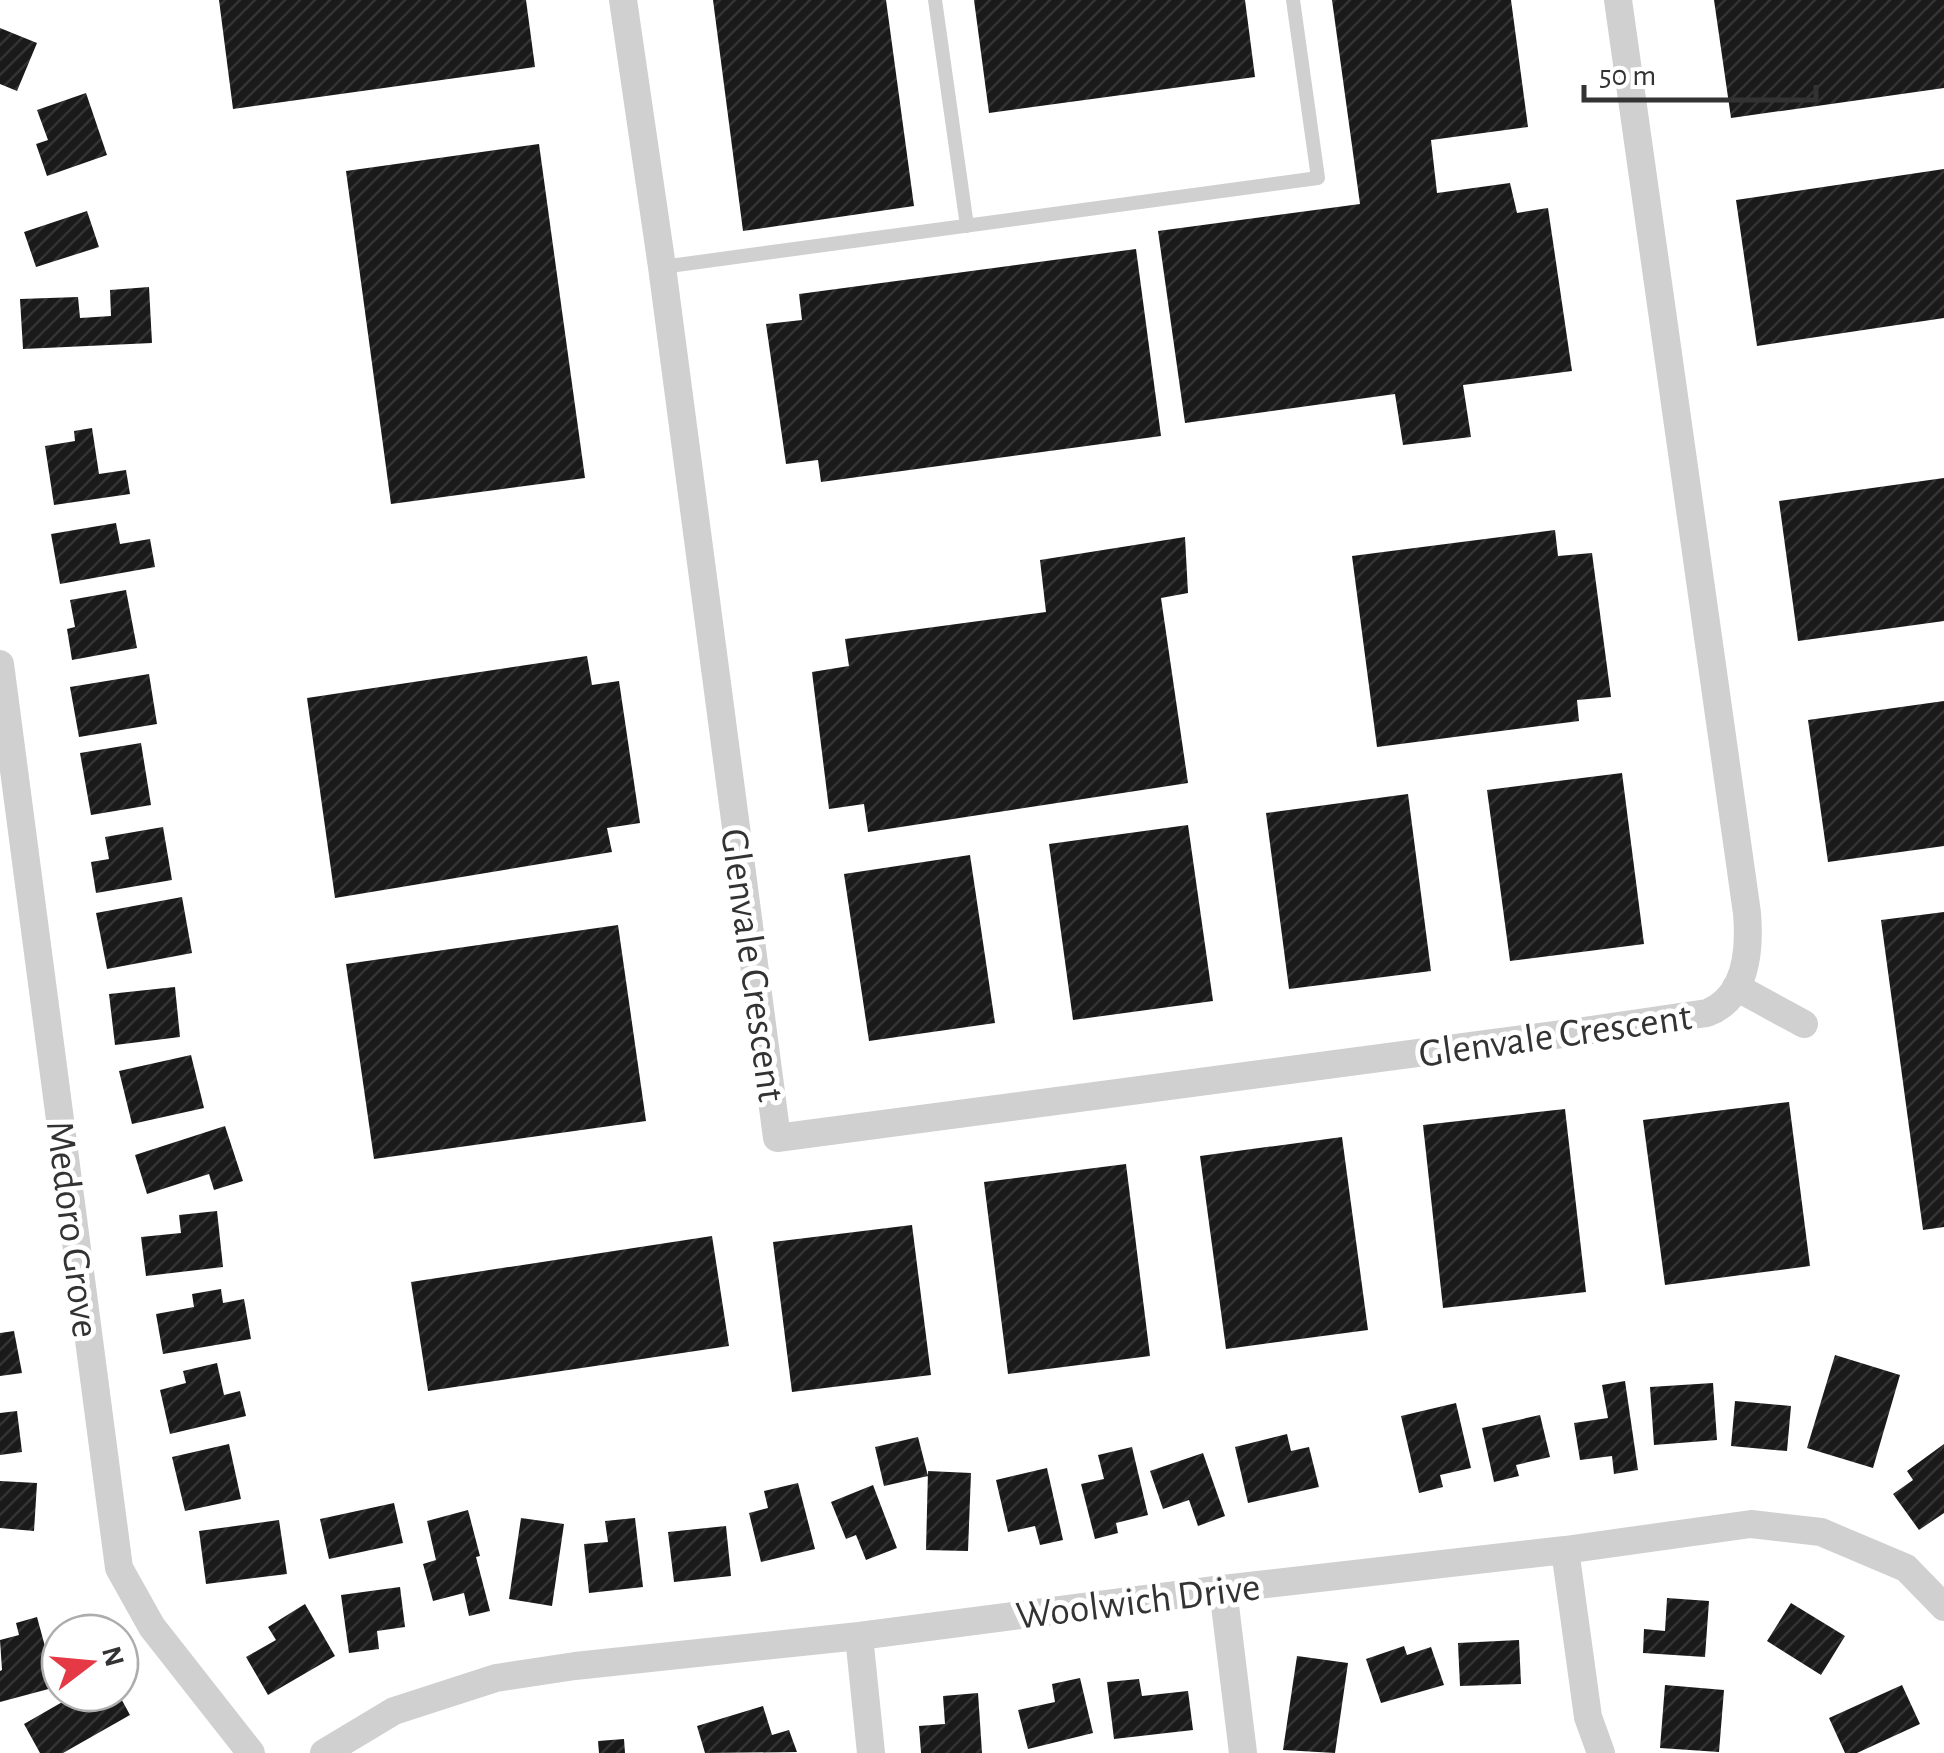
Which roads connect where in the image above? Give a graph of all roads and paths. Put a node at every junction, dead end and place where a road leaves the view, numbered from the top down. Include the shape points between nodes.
1 (623, 0) edge
2 (935, 0) edge
3 (1293, 0) edge
4 (1618, 0) edge
5 (966, 226) junction
6 (662, 267) junction
7 (0, 664) edge
8 (1736, 987) junction
9 (1804, 1024) dead end
10 (1564, 1550) junction
11 (1222, 1589) junction
12 (1944, 1607) edge
13 (860, 1636) junction
14 (251, 1753) edge
15 (324, 1753) edge
16 (871, 1753) edge
17 (1244, 1753) edge
18 (1600, 1753) edge

1 - 6 street, Glenvale Crescent
2 - 5 lane
3 - 5 lane via 1318,178
4 - 8 street, Glenvale Crescent via 1747,912 1748,955
5 - 6 lane
6 - 8 street, Glenvale Crescent via 777,1138 1694,1016 1720,1008
7 - 14 street, Medoro Grove via 118,1568 152,1627
8 - 9 street, Glenvale Crescent
10 - 11 street, Woolwich Drive
10 - 12 street, Woolwich Drive via 1751,1524 1821,1532 1906,1568
10 - 18 street via 1588,1717
11 - 13 street, Woolwich Drive
11 - 17 street
13 - 15 street, Woolwich Drive via 496,1678 394,1712
13 - 16 street

